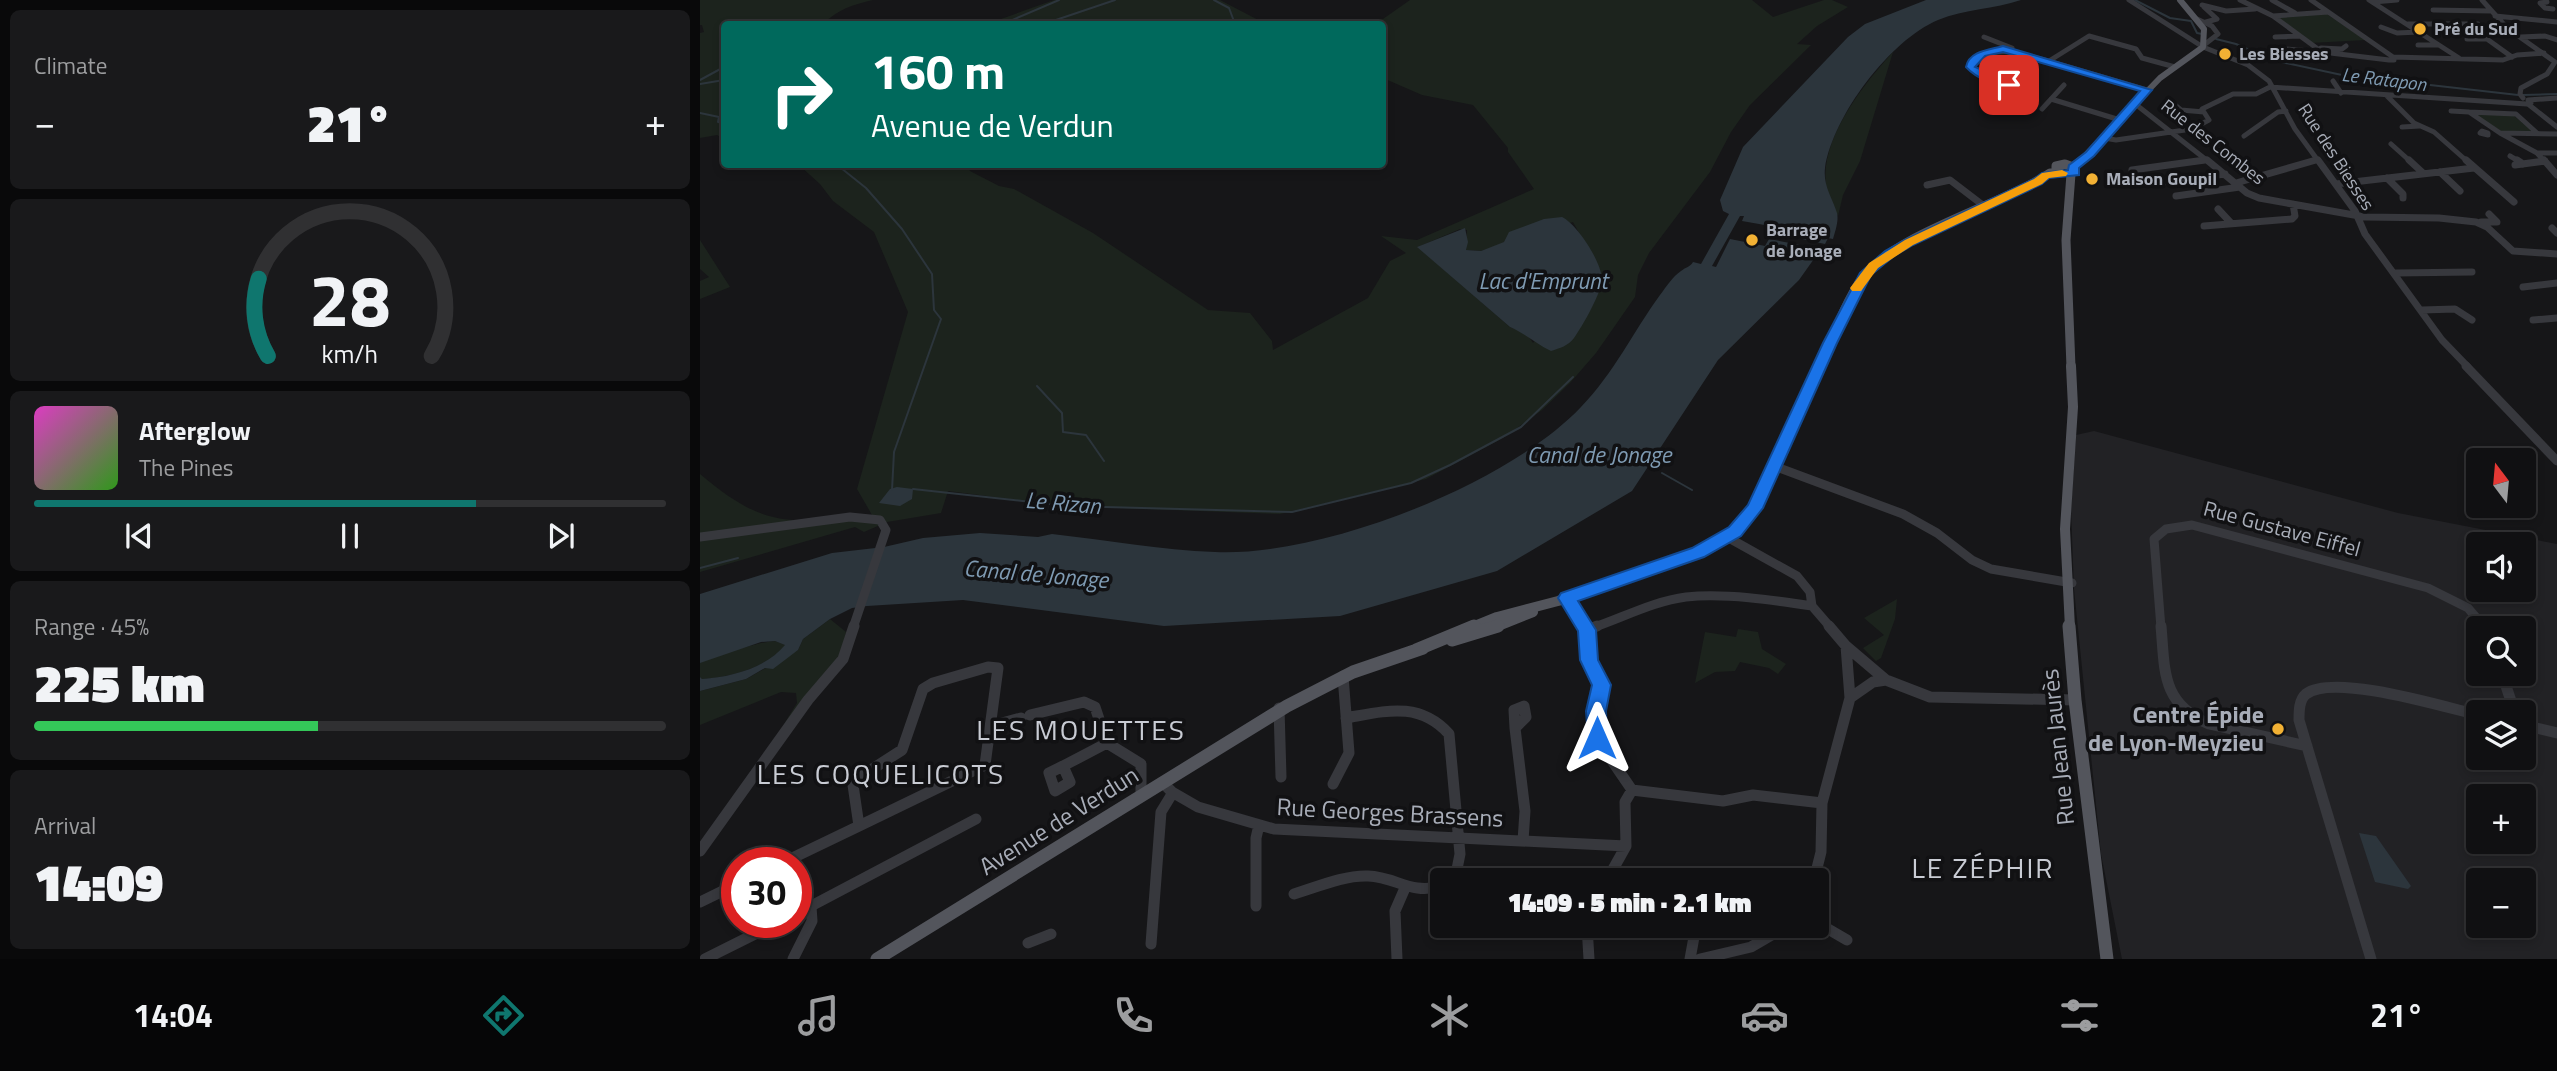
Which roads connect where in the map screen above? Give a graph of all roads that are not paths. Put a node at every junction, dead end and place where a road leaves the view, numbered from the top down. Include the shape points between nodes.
1 (2129, 0) edge
2 (2180, 0) edge
3 (2240, 0) edge
4 (2272, 0) edge
5 (2311, 0) edge
6 (2397, 0) edge
7 (2482, 0) edge
8 (2370, 1) edge
9 (2546, 1) edge
10 (2202, 3) edge
11 (2255, 9) junction
12 (2555, 9) edge
13 (2433, 10) dead end
14 (2328, 12) junction
15 (2493, 13) junction
16 (2297, 14) junction
17 (2273, 16) junction
18 (2197, 19) junction
19 (2206, 22) junction
20 (2556, 23) edge
21 (2407, 24) junction
22 (2478, 24) dead end
23 (2381, 27) dead end
24 (2419, 32) junction
25 (2300, 36) junction
26 (1984, 37) dead end
27 (2275, 37) dead end
28 (2519, 37) junction
29 (2467, 39) dead end
30 (2557, 40) edge
31 (2417, 45) dead end
32 (2439, 45) junction
33 (2204, 46) junction
34 (2346, 46) dead end
35 (2273, 48) dead end
36 (2316, 48) junction
37 (2322, 52) junction
38 (2544, 53) junction
39 (2393, 57) junction
40 (2512, 57) junction
41 (2460, 58) junction
42 (1974, 60) junction
43 (2049, 61) junction
44 (2175, 67) junction
45 (1996, 80) junction
46 (2333, 81) dead end
47 (2009, 85) dead end
48 (2064, 85) dead end
49 (2274, 87) junction
50 (2147, 90) junction
51 (2341, 93) junction
52 (2386, 95) junction
53 (2557, 98) edge
54 (2051, 99) junction
55 (2524, 99) junction
56 (2134, 103) junction
57 (2175, 105) dead end
58 (2042, 109) dead end
59 (2286, 111) junction
60 (2451, 111) dead end
61 (2093, 112) junction
62 (2204, 112) junction
63 (2469, 112) junction
64 (2120, 120) junction
65 (2084, 121) dead end
66 (2420, 126) junction
67 (2557, 127) edge
68 (2402, 128) dead end
69 (2173, 132) junction
70 (2500, 133) junction
71 (2488, 134) dead end
72 (2538, 134) junction
73 (2557, 134) edge
74 (2244, 136) dead end
75 (2103, 140) junction
76 (2391, 144) dead end
77 (2537, 153) junction
78 (2557, 153) edge
79 (2510, 156) dead end
80 (2208, 160) junction
81 (2318, 160) junction
82 (2545, 161) junction
83 (2474, 168) junction
84 (2065, 170) junction
85 (2132, 170) dead end
86 (2440, 172) junction
87 (2423, 173) junction
88 (2225, 174) junction
89 (2557, 175) edge
90 (2387, 178) junction
91 (2163, 182) dead end
92 (2336, 184) junction
93 (1927, 185) dead end
94 (2238, 185) junction
95 (2460, 191) dead end
96 (2176, 196) dead end
97 (2403, 198) dead end
98 (2514, 202) dead end
99 (2293, 204) junction
100 (1984, 206) junction
101 (2218, 209) dead end
102 (2489, 214) dead end
103 (2357, 215) junction
104 (2476, 222) junction
105 (2231, 223) junction
106 (2204, 226) dead end
107 (2557, 254) edge
108 (2472, 272) dead end
109 (2396, 274) junction
110 (2557, 283) edge
111 (2523, 287) dead end
112 (2422, 310) junction
113 (2557, 318) edge
114 (2472, 320) dead end
115 (2533, 320) dead end
116 (2557, 461) edge
117 (1774, 466) junction
118 (700, 537) edge
119 (1727, 537) junction
120 (2069, 582) junction
121 (1562, 599) junction
122 (1811, 606) junction
123 (2476, 616) edge
124 (1587, 630) junction
125 (1846, 646) junction
126 (1343, 676) junction
127 (1886, 680) junction
128 (1850, 698) junction
129 (2075, 700) junction
130 (1279, 708) junction
131 (2466, 712) edge
132 (1346, 718) junction
133 (990, 726) junction
134 (1515, 727) dead end
135 (2536, 728) edge
136 (2557, 733) edge
137 (1107, 743) junction
138 (2307, 746) junction
139 (1063, 766) dead end
140 (1281, 778) dead end
141 (1332, 785) dead end
142 (1167, 789) junction
143 (1632, 790) junction
144 (1141, 796) junction
145 (1822, 803) junction
146 (976, 819) dead end
147 (1259, 825) junction
148 (859, 826) junction
149 (1459, 839) junction
150 (1523, 841) junction
151 (1626, 846) junction
152 (812, 849) edge
153 (700, 851) edge
154 (1457, 868) edge
155 (1614, 868) edge
156 (1817, 868) edge
157 (1405, 888) junction
158 (1430, 890) edge
159 (721, 892) edge
160 (1294, 894) dead end
161 (700, 902) edge
162 (812, 905) edge
163 (1256, 906) dead end
164 (1829, 930) edge
165 (1051, 934) dead end
166 (747, 938) edge
167 (804, 938) edge
168 (1588, 938) edge
169 (1694, 938) edge
170 (1766, 938) edge
171 (1847, 940) dead end
172 (1028, 943) dead end
173 (1151, 944) dead end
174 (886, 957) edge
175 (705, 959) edge
176 (793, 959) edge
177 (1397, 959) edge
178 (1589, 959) edge
179 (1690, 959) edge
180 (1700, 959) edge
181 (2107, 959) edge
182 (2371, 959) edge

1 - 33 street, Rue des Biesses
2 - 18 main road
3 - 11 street
4 - 16 street
5 - 14 street
6 - 8 street
7 - 15 street
8 - 21 street
9 - 12 street
10 - 11 street via 2226,11
10 - 19 street via 2217,19
11 - 17 street
13 - 15 street
14 - 16 street
14 - 39 street
15 - 20 street
15 - 28 street
16 - 17 street
17 - 25 street
18 - 19 street
18 - 33 main road via 2204,29
19 - 33 street via 2218,34
21 - 22 street
21 - 24 street
23 - 24 street via 2397,33
24 - 32 street
25 - 27 street
25 - 36 street
26 - 43 street
28 - 30 street
28 - 38 street
29 - 40 street via 2487,39
31 - 32 street
32 - 41 street
33 - 44 main road
33 - 49 street, Rue des Biesses via 2256,69
34 - 36 street
35 - 37 street
36 - 37 street
37 - 39 street
38 - 40 street
38 - 55 street via 2555,62 2553,67 2521,88
39 - 41 street
40 - 41 street
42 - 43 street via 2003,49
42 - 45 street via 1973,70
42 - 45 street via 2007,69
43 - 44 street via 2089,36 2136,49 2142,58
43 - 50 street
44 - 50 main road
45 - 47 street
46 - 51 street
48 - 54 street
49 - 51 street
49 - 59 street, Rue des Biesses
49 - 62 street via 2233,94 2202,109
50 - 56 main road
51 - 52 street
52 - 55 street
52 - 66 street
53 - 55 street
54 - 58 street
54 - 61 street
55 - 67 street
56 - 64 main road
56 - 69 street, Rue des Combes
57 - 62 street
59 - 74 street
59 - 81 street, Rue des Biesses
60 - 63 street
61 - 64 street
61 - 65 street
62 - 69 street via 2209,120
63 - 70 street
63 - 72 street via 2516,114
64 - 75 main road
66 - 68 street
66 - 83 street via 2434,132
69 - 75 street
69 - 80 street, Rue des Combes
70 - 71 street
70 - 72 street
70 - 77 street
72 - 73 street
75 - 84 main road via 2085,159
76 - 87 street
77 - 78 street
77 - 82 street
79 - 82 street via 2519,164
80 - 85 street
80 - 88 street, Rue des Combes
81 - 92 street, Rue des Biesses
81 - 94 street
82 - 89 street
83 - 86 street
83 - 98 street
84 - 100 main road, Avenue de Verdun
84 - 120 main road, Rue Jean Jaurès via 2073,407 2065,529
86 - 87 street
86 - 95 street
87 - 90 street
88 - 91 street
88 - 94 street, Rue des Combes
90 - 92 street
90 - 97 street
92 - 103 street, Rue des Biesses
93 - 100 street via 1950,180
94 - 96 street
94 - 99 street, Rue des Combes via 2259,198
99 - 103 street, Rue des Combes
99 - 105 street via 2292,219
100 - 117 main road, Avenue de Verdun via 1909,242 1866,273
101 - 105 street
102 - 104 street via 2497,222
103 - 104 street, Rue des Combes
103 - 109 street, Rue des Biesses via 2365,234
104 - 107 street via 2513,251
105 - 106 street
108 - 109 street
109 - 112 street, Rue des Biesses
110 - 111 street
112 - 114 street via 2455,309
112 - 116 street, Rue des Biesses via 2442,340
113 - 115 street
117 - 119 main road, Avenue de Verdun via 1754,508
117 - 120 street via 1903,514 1991,569
118 - 153 street via 850,517 880,520 885,525 844,659 807,700
119 - 121 main road, Avenue de Verdun via 1698,552
119 - 122 street via 1797,576 1810,592
120 - 129 main road, Rue Jean Jaurès
121 - 124 street
121 - 126 main road, Avenue de Verdun via 1484,632 1416,649
122 - 124 street via 1688,597
122 - 125 street
123 - 138 street, Rue Gustave Eiffel via 2452,597 2428,588 2192,525 2160,531 2154,539 2170,693 2195,718 2209,724
124 - 143 street via 1589,660 1602,685 1596,711 1597,738
125 - 127 street
125 - 128 street
126 - 130 main road, Avenue de Verdun
126 - 132 street
127 - 128 street via 1872,682
127 - 129 street via 1941,698
128 - 145 street
129 - 181 main road, Rue Jean Jaurès
130 - 140 street
130 - 142 main road, Avenue de Verdun
131 - 138 street via 2344,685 2317,687 2305,694 2299,711
132 - 141 street via 1349,753
132 - 149 street via 1394,709 1412,710 1441,723 1453,753
133 - 137 street via 1084,702 1095,707
133 - 148 street via 985,765
133 - 148 street via 998,668 988,667 923,689 901,750 853,785
134 - 150 street via 1525,811
135 - 136 street
137 - 139 street
137 - 144 street via 1141,764
138 - 182 street
142 - 144 main road, Avenue de Verdun
142 - 147 street, Rue Georges Brassens via 1229,819
142 - 173 street via 1161,812
143 - 145 street via 1723,800 1753,795
143 - 151 street via 1625,802
144 - 174 main road, Avenue de Verdun
145 - 156 street
146 - 162 street
147 - 149 street, Rue Georges Brassens via 1321,833
147 - 163 street
148 - 152 street
149 - 150 street, Rue Georges Brassens
149 - 154 street
150 - 151 street, Rue Georges Brassens
151 - 155 street
157 - 158 street
157 - 160 street via 1368,876
157 - 177 street via 1395,911
159 - 161 street
164 - 171 street
165 - 172 street
166 - 175 street
167 - 176 street
168 - 178 street
169 - 179 street
170 - 180 street via 1751,947

